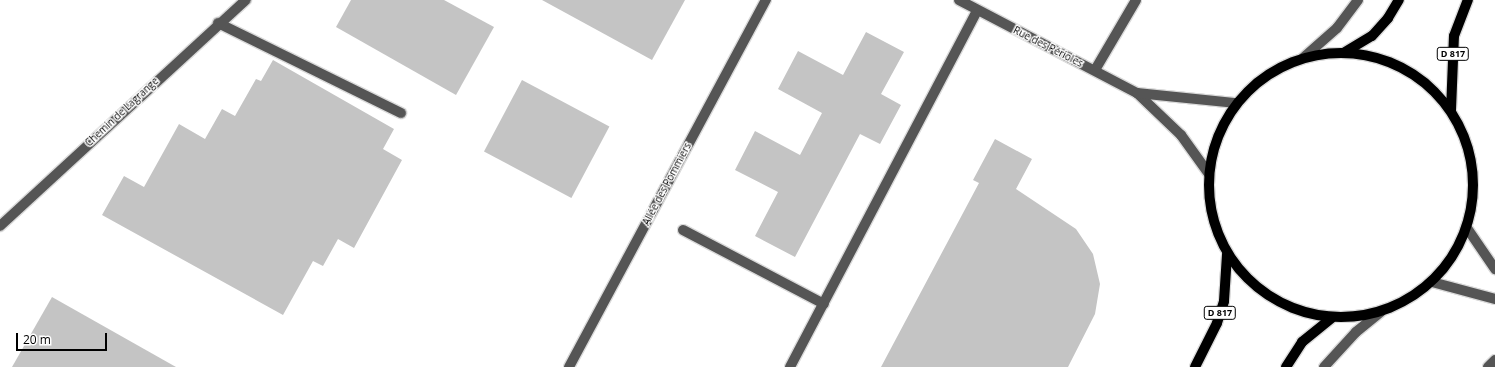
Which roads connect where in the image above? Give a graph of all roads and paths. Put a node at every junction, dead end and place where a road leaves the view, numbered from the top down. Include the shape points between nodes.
1 (246, 0) edge
2 (766, 0) edge
3 (958, 0) edge
4 (1136, 0) edge
5 (1358, 0) edge
6 (1399, 0) edge
7 (1468, 0) edge
8 (977, 11) junction
9 (218, 23) junction
10 (1345, 52) junction
11 (1303, 58) junction
12 (1095, 70) junction
13 (1137, 93) junction
14 (1236, 103) junction
15 (1451, 110) junction
16 (401, 113) dead end
17 (1209, 174) junction
18 (0, 226) edge
19 (1467, 228) junction
20 (683, 230) dead end
21 (1227, 254) junction
22 (1495, 268) edge
23 (1432, 282) junction
24 (1495, 299) edge
25 (824, 304) junction
26 (1381, 312) junction
27 (1332, 318) junction
28 (1495, 360) edge
29 (569, 367) edge
30 (790, 367) edge
31 (1194, 367) edge
32 (1286, 367) edge
33 (1324, 367) edge
34 (1488, 367) edge

1 - 9 street, Chemin de Lagrange
2 - 29 street, Allée des Pommiers
3 - 8 street, Rue des Périoles
4 - 12 street
5 - 11 street via 1337,28
6 - 10 main road via 1372,36
7 - 15 main road, D 817 via 1454,36
8 - 12 street, Rue des Périoles
8 - 25 street
9 - 16 street
9 - 18 street, Chemin de Lagrange
10 - 11 main road
10 - 15 main road via 1386,60 1423,80
11 - 14 main road via 1266,75
12 - 13 street, Rue des Périoles
13 - 14 street, Rue des Périoles
13 - 17 street, Rue des Périoles via 1181,135
14 - 17 main road via 1222,125 1213,148
15 - 19 main road via 1469,147 1475,188
17 - 21 main road via 1209,202 1215,229
19 - 22 street
19 - 23 main road via 1453,258
20 - 25 street
21 - 27 main road via 1247,279 1272,299 1300,312
21 - 31 main road, D 817 via 1224,301 1217,323
23 - 24 street
23 - 26 main road via 1408,300
25 - 30 street
26 - 27 main road
26 - 33 street via 1351,337
27 - 32 main road via 1302,342
28 - 34 street

